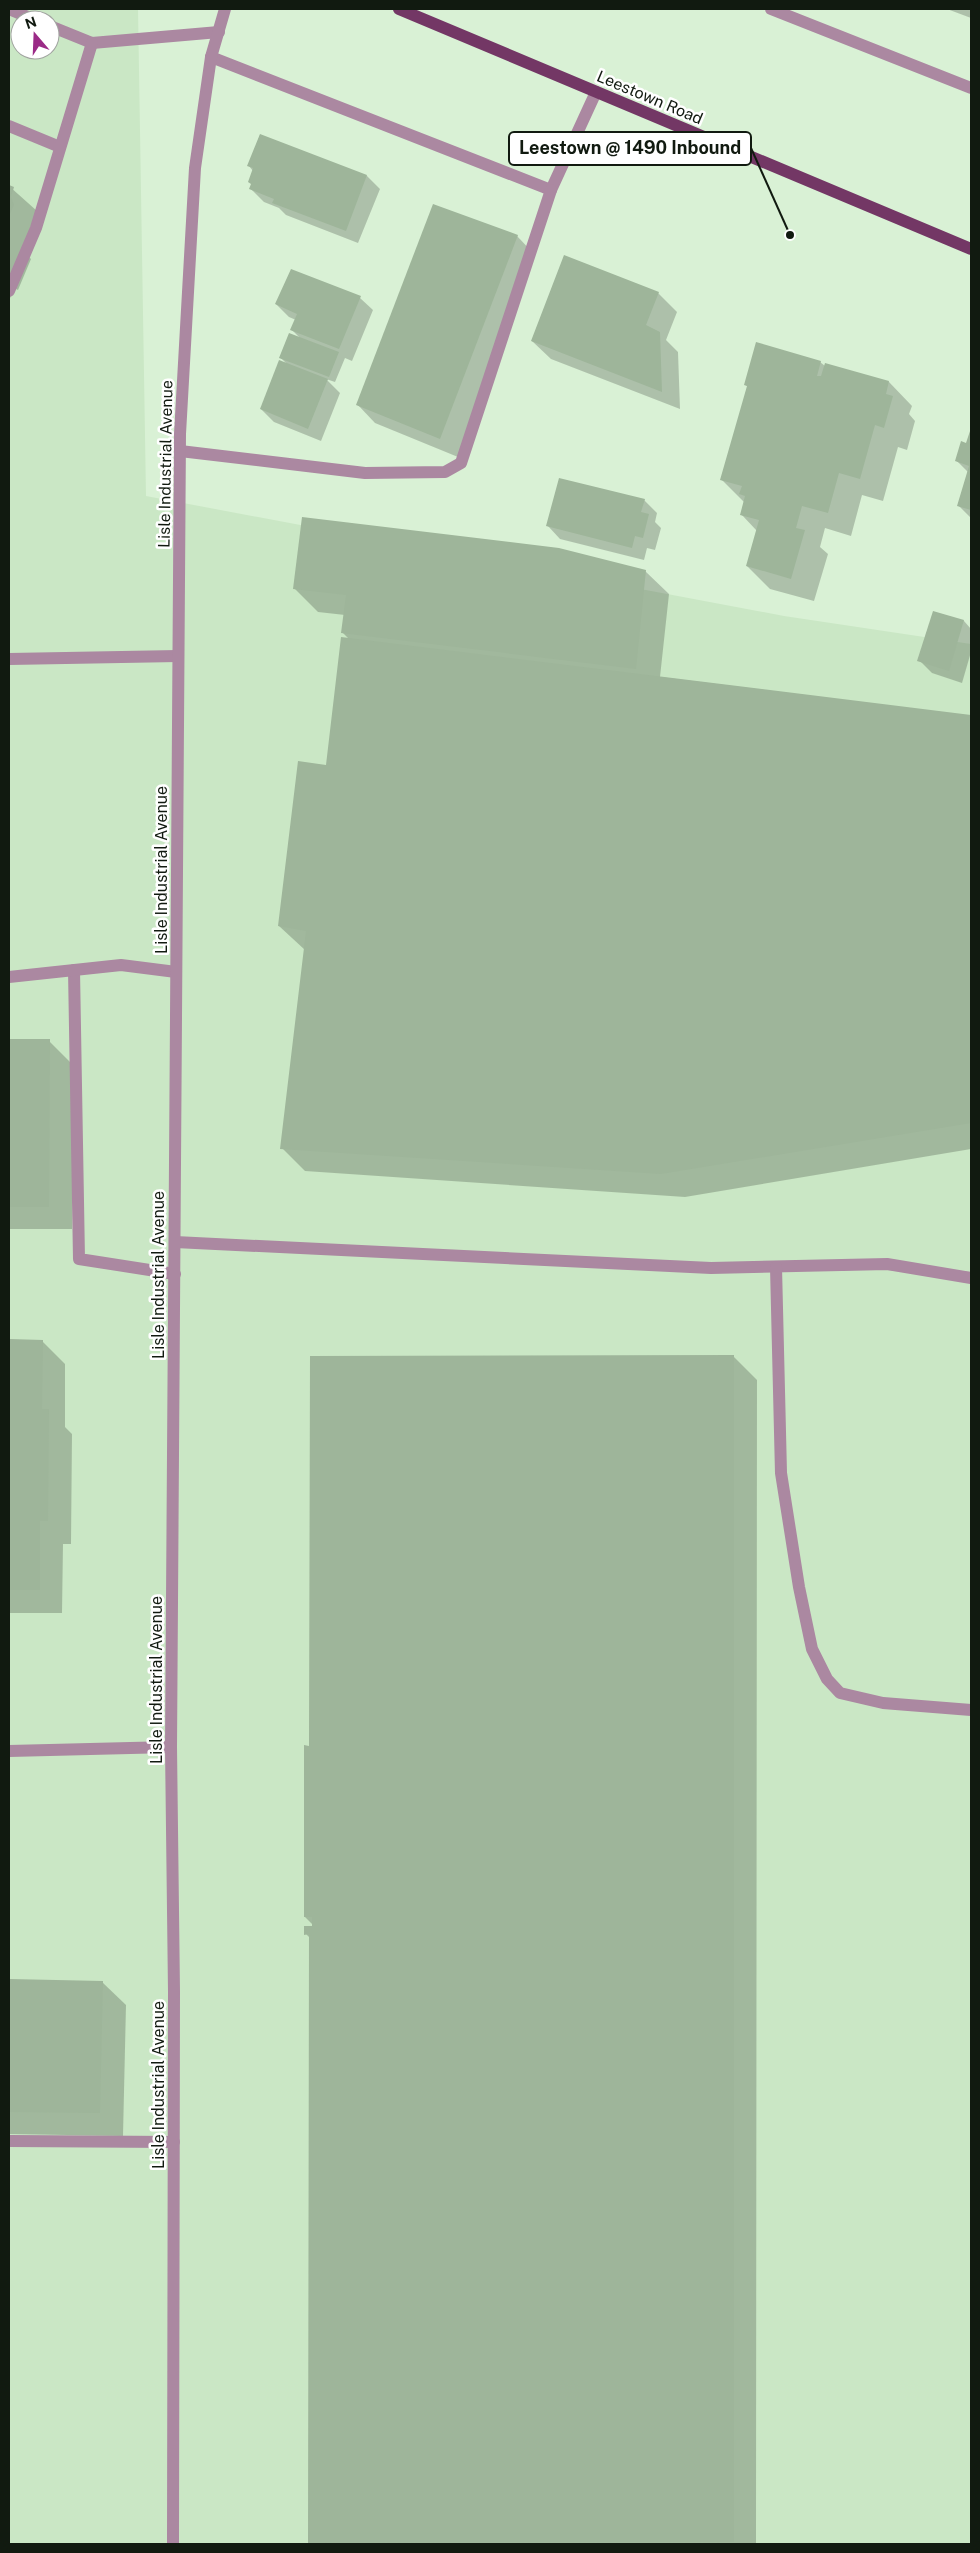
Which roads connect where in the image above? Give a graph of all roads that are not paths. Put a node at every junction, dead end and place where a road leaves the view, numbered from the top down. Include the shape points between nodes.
1 (225, 9) edge
2 (399, 9) edge
3 (771, 9) edge
4 (60, 30) edge
5 (219, 32) junction
6 (92, 43) junction
7 (211, 57) junction
8 (971, 88) edge
9 (596, 92) junction
10 (9, 126) edge
11 (60, 147) junction
12 (551, 190) junction
13 (971, 250) edge
14 (9, 291) edge
15 (180, 451) junction
16 (178, 656) junction
17 (9, 659) edge
18 (74, 970) junction
19 (176, 972) junction
20 (9, 977) edge
21 (175, 1242) junction
22 (776, 1267) junction
23 (175, 1274) junction
24 (971, 1278) edge
25 (971, 1710) edge
26 (171, 1748) junction
27 (9, 1751) edge
28 (9, 2141) edge
29 (174, 2142) junction
30 (173, 2544) edge

1 - 5 street, Lisle Industrial Avenue
2 - 9 main road, Leestown Road
3 - 8 street
4 - 6 street
5 - 6 street
5 - 7 street, Lisle Industrial Avenue
6 - 11 street
7 - 12 street
7 - 15 street, Lisle Industrial Avenue via 195,168
9 - 12 street
9 - 13 main road, Leestown Road
10 - 11 street
11 - 14 street via 36,228
12 - 15 street via 461,463 445,472 365,473
15 - 16 street, Lisle Industrial Avenue
16 - 17 street
16 - 19 street, Lisle Industrial Avenue
18 - 19 street via 121,964
18 - 20 street
18 - 23 street via 78,1259
19 - 21 street, Lisle Industrial Avenue
21 - 22 street via 711,1268
21 - 23 street, Lisle Industrial Avenue
22 - 24 street via 888,1264
22 - 25 street via 781,1473 798,1587 812,1649 827,1679 840,1693 883,1703
23 - 26 street, Lisle Industrial Avenue
26 - 27 street
26 - 29 street, Lisle Industrial Avenue
28 - 29 street
29 - 30 street, Lisle Industrial Avenue

